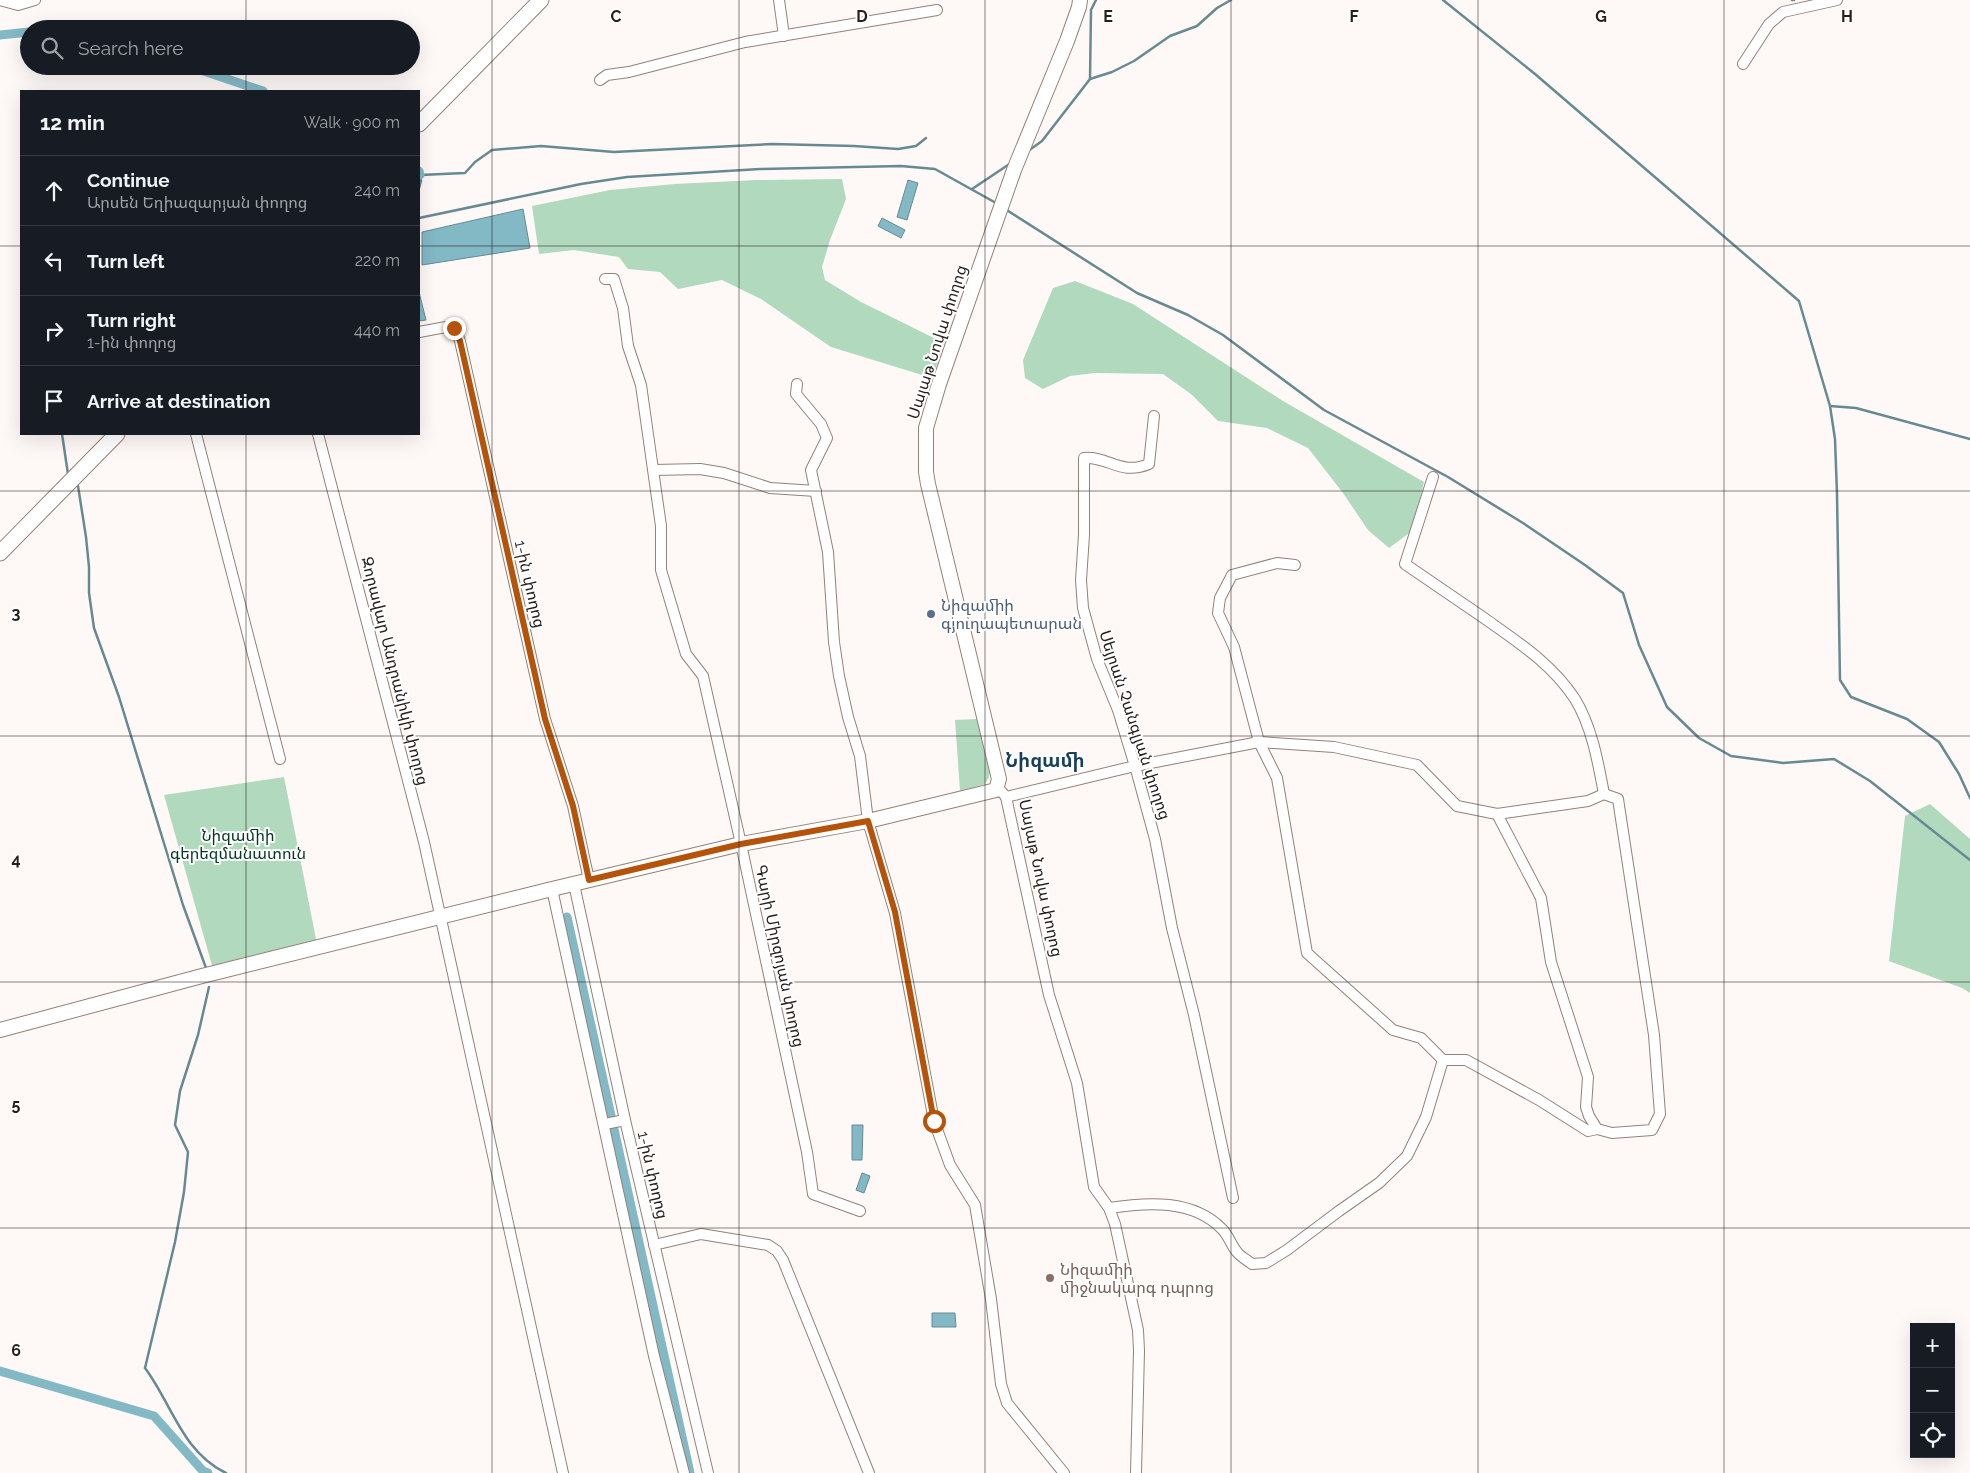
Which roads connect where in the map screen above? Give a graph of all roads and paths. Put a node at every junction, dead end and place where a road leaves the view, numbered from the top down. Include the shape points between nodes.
1 (0, 0) edge
2 (35, 0) edge
3 (541, 0) edge
4 (779, 0) edge
5 (1080, 0) edge
6 (1837, 0) edge
7 (937, 10) dead end
8 (784, 36) junction
9 (1743, 64) dead end
10 (600, 80) dead end
11 (420, 123) edge
12 (605, 279) dead end
13 (420, 332) edge
14 (797, 384) dead end
15 (1154, 416) dead end
16 (116, 435) edge
17 (196, 435) edge
18 (318, 435) edge
19 (654, 470) junction
20 (1433, 477) dead end
21 (816, 491) junction
22 (0, 553) edge
23 (1295, 565) dead end
24 (1259, 742) junction
25 (280, 759) dead end
26 (1136, 766) junction
27 (1001, 793) junction
28 (1604, 794) junction
29 (1497, 814) junction
30 (868, 821) junction
31 (741, 844) junction
32 (589, 880) junction
33 (574, 884) junction
34 (552, 889) junction
35 (440, 917) junction
36 (0, 1030) edge
37 (1443, 1060) junction
38 (625, 1120) junction
39 (605, 1124) junction
40 (1597, 1129) junction
41 (1233, 1198) dead end
42 (1109, 1208) junction
43 (860, 1211) dead end
44 (654, 1245) junction
45 (563, 1473) edge
46 (684, 1473) edge
47 (708, 1473) edge
48 (869, 1473) edge
49 (1064, 1473) edge
50 (1136, 1473) edge

1 - 2 street via 18,5
3 - 11 main road
4 - 8 street
5 - 27 main road, Սայաթ Նովա փողոց via 1067,41 1014,170 938,384 926,428 928,484
6 - 9 street via 1783,12 1769,24
7 - 8 street
8 - 10 street via 745,42 607,75
12 - 19 street, Գարի Միրզոյան փողոց via 614,279 623,308 628,346 641,385
13 - 32 street, 1-ին փողոց via 454,328 460,341 545,719 573,806
14 - 21 street via 796,394 821,424 827,438 811,470
15 - 26 street, Սեյրան Չանգլյան փողոց via 1149,464 1136,469 1093,457 1084,458 1083,608 1097,659
16 - 22 main road
17 - 25 street
18 - 35 street, Զորավար Անդրանիկի փողոց via 424,842
19 - 21 street via 700,469 770,488
19 - 31 street, Գարի Միրզոյան փողոց via 661,526 661,570 686,654 703,676
20 - 28 street via 1405,564 1530,650 1557,676 1575,700 1588,728
21 - 30 street via 828,552 839,676 860,756
23 - 24 street via 1277,564 1232,575 1220,598 1218,613 1234,648
24 - 26 street
24 - 29 street via 1334,748 1417,764 1457,806
24 - 37 street via 1277,778 1307,953 1393,1030 1421,1038
26 - 27 street
26 - 41 street, Սեյրան Չանգլյան փողոց via 1155,839
27 - 30 main road
27 - 42 street, Սայաթ Նովա փողոց via 1049,995 1077,1083 1094,1187
28 - 29 street via 1588,801
28 - 40 street via 1618,799 1654,1036 1660,1114 1652,1130 1612,1133
29 - 40 street via 1542,898 1551,962 1588,1077 1588,1116
30 - 31 main road
30 - 49 street via 895,912 934,1121 950,1165 976,1205 1001,1384 1007,1403
31 - 32 main road
31 - 43 street, Գարի Միրզոյան փողոց via 807,1152 813,1194
32 - 33 main road
33 - 34 main road
33 - 38 street, 1-ին փողոց
34 - 35 main road
34 - 39 street
35 - 36 main road
35 - 45 street, Զորավար Անդրանիկի փողոց
37 - 40 street via 1466,1060 1588,1131
37 - 42 street via 1426,1117 1407,1156 1380,1184 1266,1263 1252,1264 1238,1253 1225,1231 1212,1218 1186,1208 1136,1204
38 - 39 street
38 - 44 street, 1-ին փողոց
39 - 46 street via 654,1356
42 - 50 street, Սայաթ Նովա փողոց via 1138,1330
44 - 47 street, 1-ին փողոց
44 - 48 street via 700,1234 768,1245 777,1251

